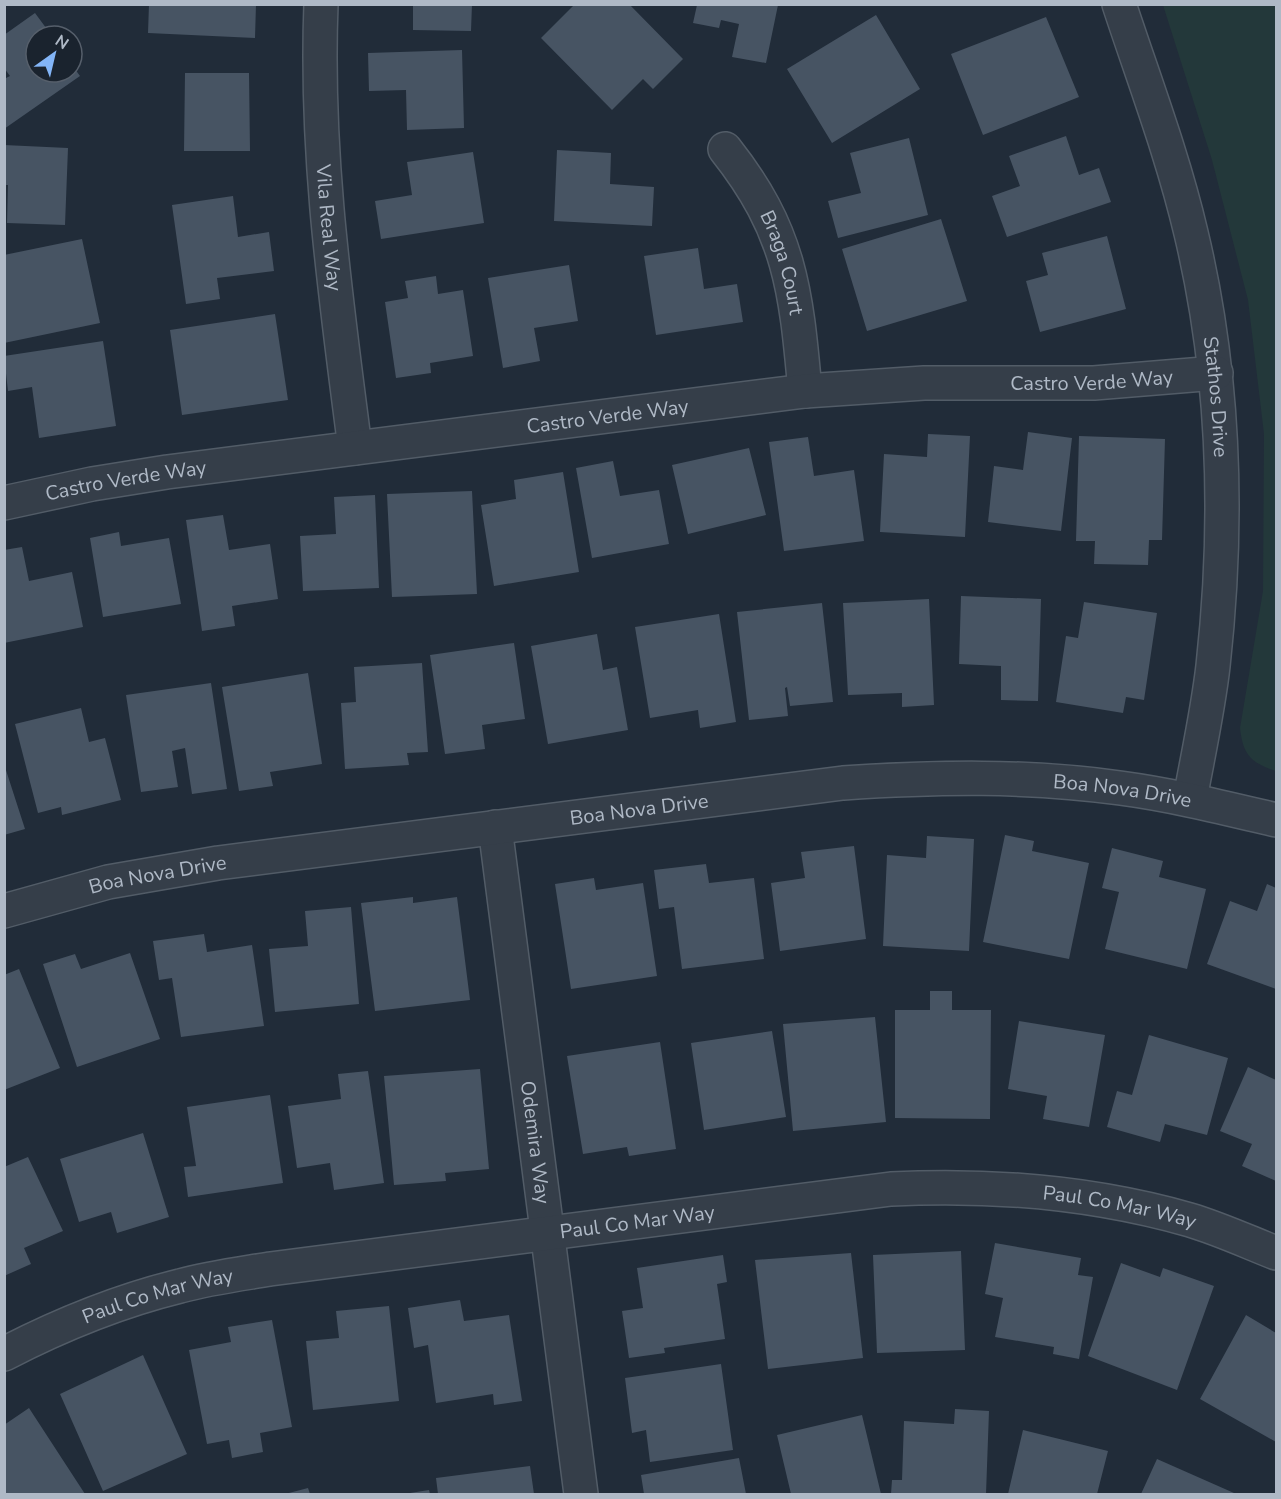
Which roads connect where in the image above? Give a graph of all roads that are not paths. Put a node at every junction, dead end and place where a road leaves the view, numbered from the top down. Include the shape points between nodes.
1 (321, 4) edge
2 (1119, 4) edge
3 (725, 148) dead end
4 (1216, 374) junction
5 (805, 391) junction
6 (355, 448) junction
7 (4, 503) edge
8 (1190, 799) junction
9 (1276, 820) edge
10 (495, 827) junction
11 (4, 911) edge
12 (547, 1233) junction
13 (1276, 1253) edge
14 (4, 1354) edge
15 (581, 1494) edge

1 - 6 street, Vila Real Way via 318,67 322,181
2 - 4 street, Stathos Drive via 1191,232
3 - 5 street, Braga Court via 748,177 775,226 792,279
4 - 5 street, Castro Verde Way via 1094,383 924,384
4 - 8 street, Stathos Drive via 1222,447 1223,557 1213,668
5 - 6 street, Castro Verde Way
6 - 7 street, Castro Verde Way via 92,484
8 - 9 street, Boa Nova Drive
8 - 10 street, Boa Nova Drive via 1051,780 947,777 843,783
10 - 11 street, Boa Nova Drive via 218,863 108,882
10 - 12 street, Odemira Way
12 - 13 street, Paul Co Mar Way via 891,1189 951,1186 1042,1190 1103,1199 1192,1221
12 - 14 street, Paul Co Mar Way via 270,1269 181,1285 122,1302
12 - 15 street, Odemira Way

